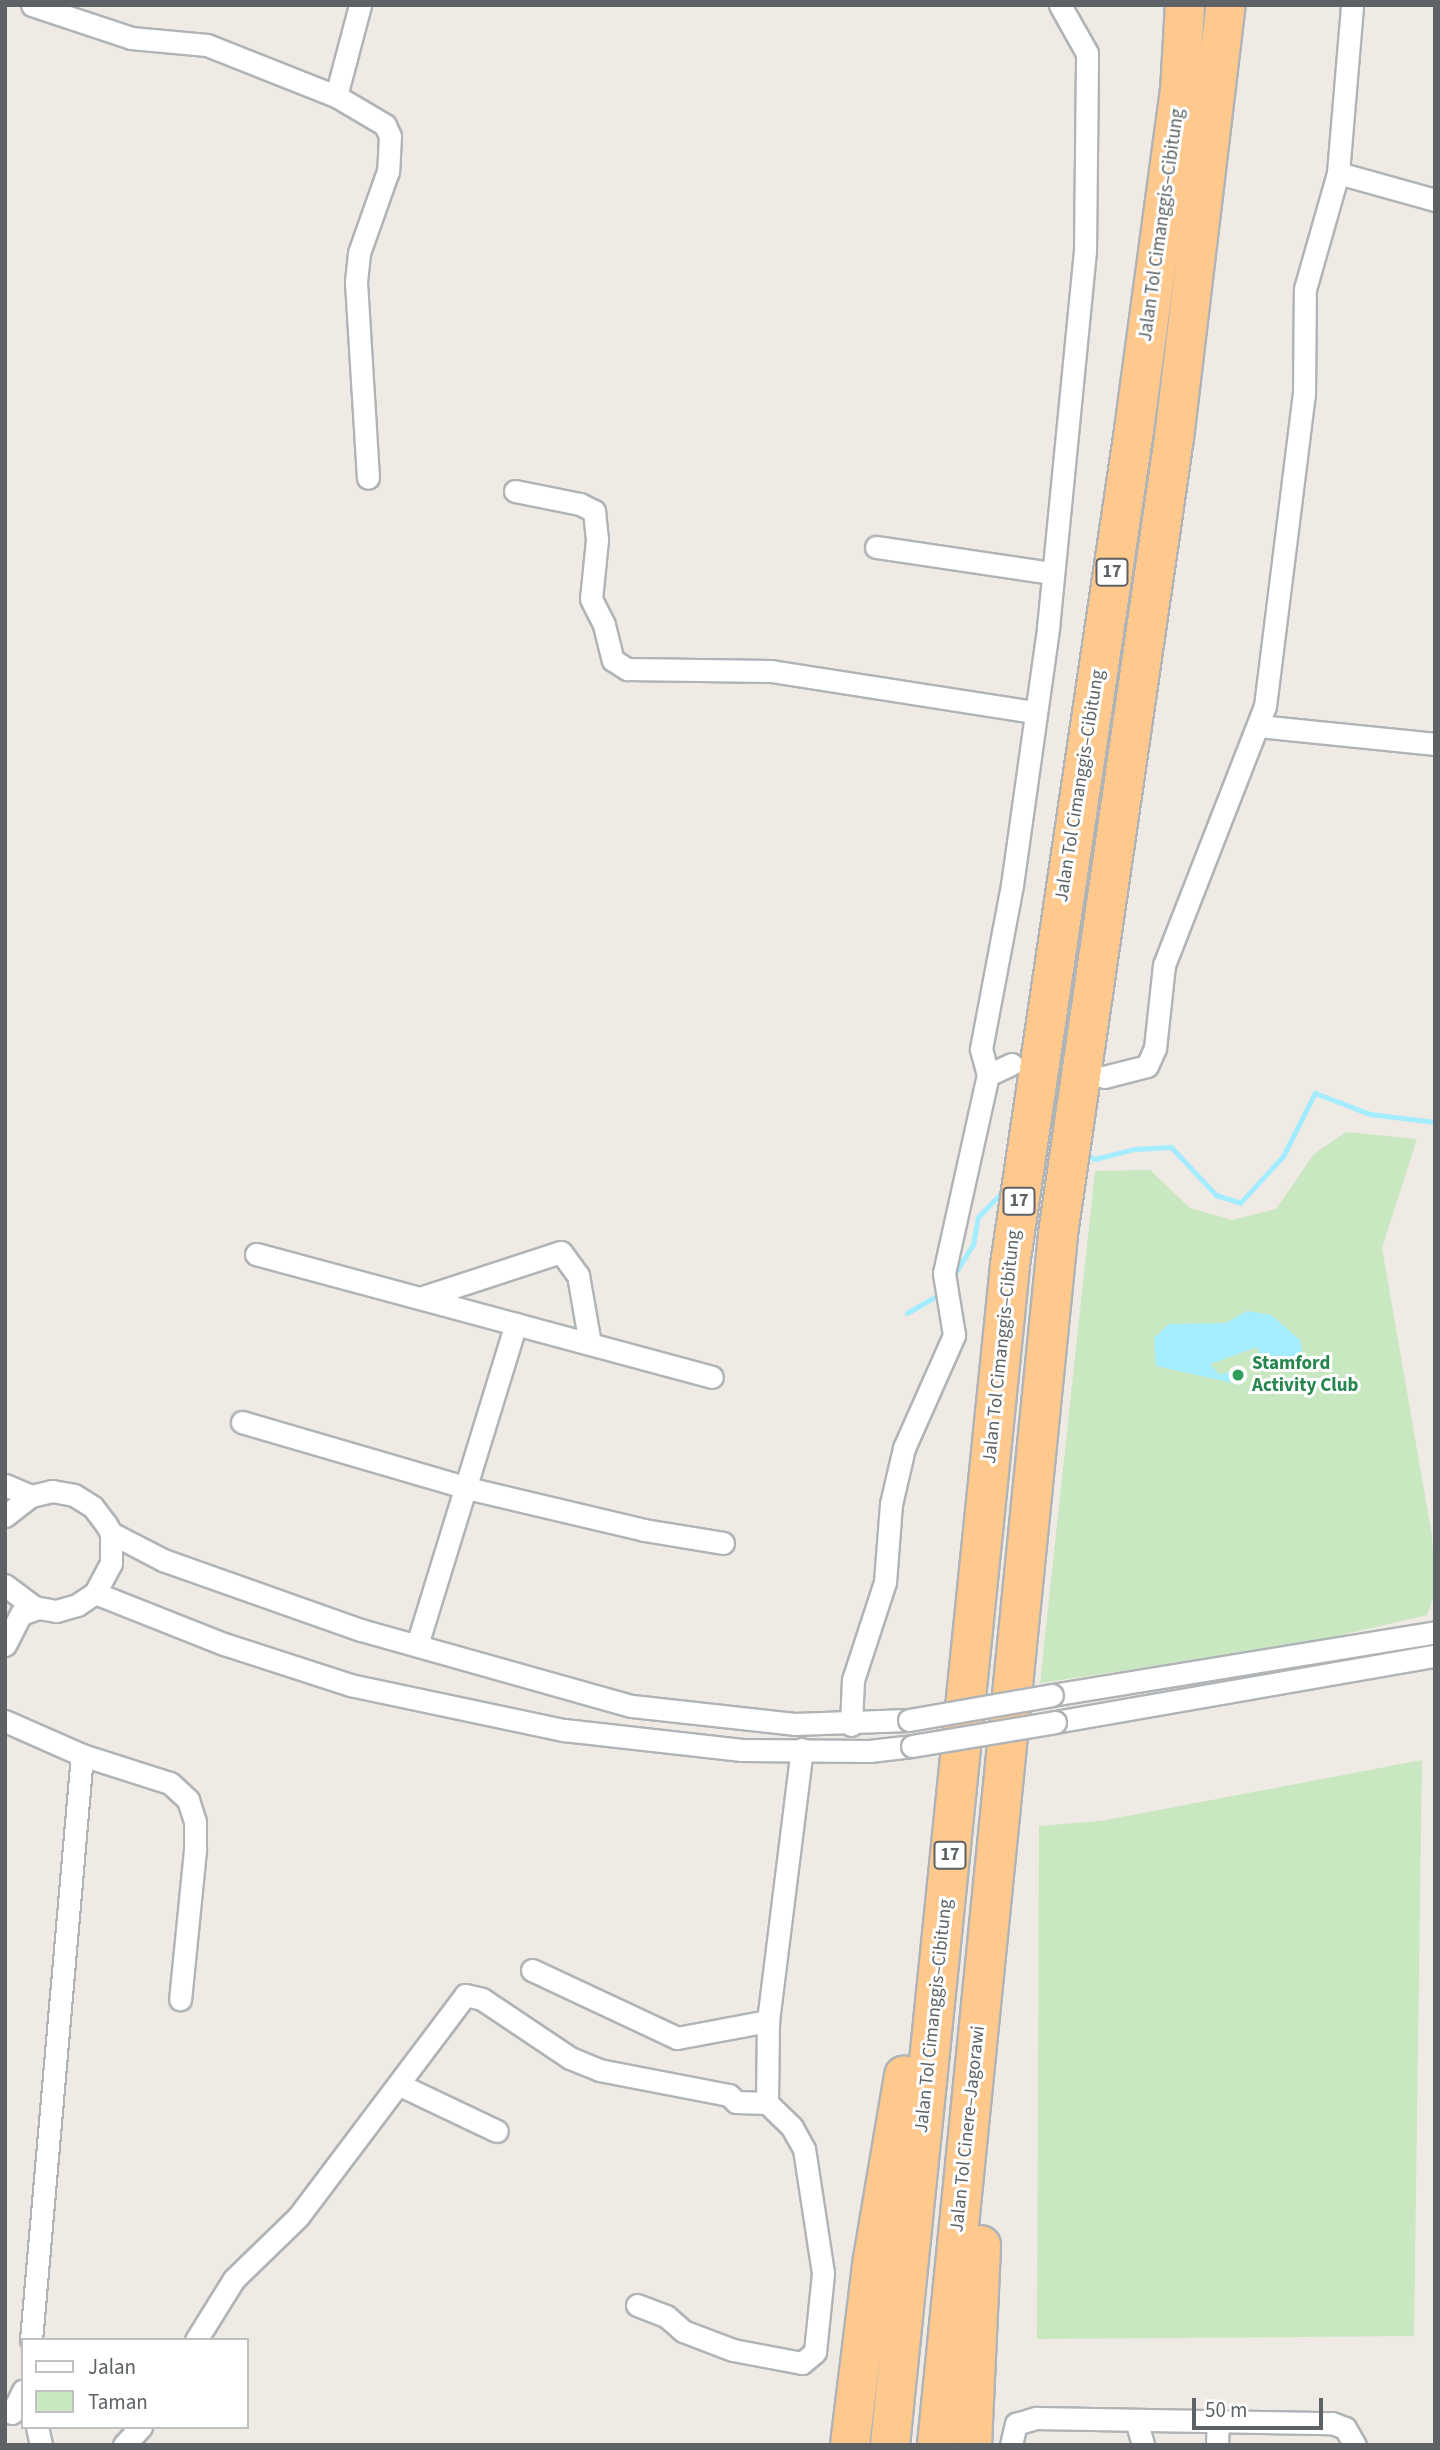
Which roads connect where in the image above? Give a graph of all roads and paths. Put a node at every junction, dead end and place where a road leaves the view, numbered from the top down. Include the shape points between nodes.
1 (32, 5) edge
2 (360, 5) edge
3 (1060, 5) edge
4 (1185, 5) edge
5 (1226, 5) edge
6 (1352, 5) edge
7 (336, 96) junction
8 (1338, 173) junction
9 (1435, 200) edge
10 (368, 478) dead end
11 (515, 491) dead end
12 (876, 547) dead end
13 (1052, 573) junction
14 (1033, 712) junction
15 (1259, 726) junction
16 (1435, 744) edge
17 (1012, 1064) dead end
18 (988, 1075) junction
19 (1104, 1077) dead end
20 (256, 1254) dead end
21 (420, 1298) junction
22 (516, 1324) junction
23 (590, 1344) junction
24 (712, 1377) dead end
25 (242, 1422) dead end
26 (5, 1485) edge
27 (467, 1488) junction
28 (31, 1496) junction
29 (5, 1516) edge
30 (111, 1533) junction
31 (723, 1543) dead end
32 (95, 1593) junction
33 (9, 1595) edge
34 (38, 1608) junction
35 (1435, 1632) edge
36 (5, 1645) edge
37 (417, 1645) junction
38 (1435, 1656) edge
39 (5, 1721) edge
40 (851, 1725) junction
41 (802, 1749) junction
42 (82, 1755) junction
43 (959, 1759) junction
44 (999, 1812) junction
45 (532, 1970) dead end
46 (180, 1999) dead end
47 (768, 2021) junction
48 (400, 2085) junction
49 (767, 2103) junction
50 (497, 2131) dead end
51 (637, 2305) dead end
52 (31, 2338) edge
53 (197, 2338) edge
54 (21, 2395) edge
55 (13, 2414) edge
56 (1136, 2420) junction
57 (1218, 2421) junction
58 (139, 2429) edge
59 (124, 2445) edge
60 (850, 2445) edge
61 (890, 2445) edge
62 (937, 2445) edge
63 (972, 2445) edge
64 (1011, 2445) edge
65 (1143, 2445) edge
66 (1217, 2445) edge
67 (1355, 2445) edge

1 - 7 street via 131,38 207,45
2 - 7 street
3 - 13 street via 1087,53 1085,224
4 - 43 highway, Jalan Tol Cimanggis–Cibitung / 17 via 1180,91 1136,417 1010,1265
5 - 44 highway, Jalan Tol Cimanggis–Cibitung / 17 via 1174,438 1074,1106
6 - 8 street
7 - 10 street via 384,125 390,136 388,171 359,253 356,282
8 - 9 street
8 - 15 street via 1305,289 1304,395
11 - 14 street via 594,511 597,540 591,599 613,660 627,670 771,671
12 - 13 street
13 - 14 street
14 - 18 street via 1012,886 981,1049
15 - 16 street
15 - 19 street via 1164,965 1155,1048 1147,1066
17 - 18 street
18 - 40 street via 944,1289 954,1335 904,1448 891,1504 885,1581 853,1680
20 - 21 street
21 - 22 street
21 - 23 street via 561,1252 578,1275
22 - 23 street
22 - 27 street
23 - 24 street
25 - 27 street
26 - 28 street
27 - 31 street
27 - 37 street
28 - 29 street
28 - 30 street via 52,1491 74,1495 93,1507
30 - 32 street via 111,1563
30 - 37 street via 163,1560 239,1589
32 - 34 street via 56,1611
32 - 41 street via 224,1644 392,1696 653,1743
33 - 34 street
34 - 36 street via 21,1614
35 - 40 street, bridge via 909,1720
37 - 40 street via 655,1711
38 - 41 street, bridge via 912,1746 869,1751
39 - 42 street
41 - 47 street
42 - 46 street via 170,1783 192,1807 195,1850
42 - 52 street
43 - 60 highway via 873,2259
43 - 61 highway, Jalan Tol Cimanggis–Cibitung / 17
44 - 62 highway, Jalan Tol Cinere–Jagorawi / 17
44 - 63 highway
45 - 47 street via 677,2038
47 - 49 street
48 - 49 street via 458,2001 470,1994 570,2058 599,2070 729,2095 736,2102
48 - 50 street
48 - 53 street via 298,2217 234,2279
49 - 51 street via 792,2127 804,2149 823,2273 820,2336 813,2357 802,2363 733,2350 683,2331 666,2316
54 - 55 street
56 - 57 street
56 - 64 street via 1036,2418 1016,2424
56 - 65 street
57 - 66 street
57 - 67 street via 1332,2423 1345,2428
58 - 59 street

